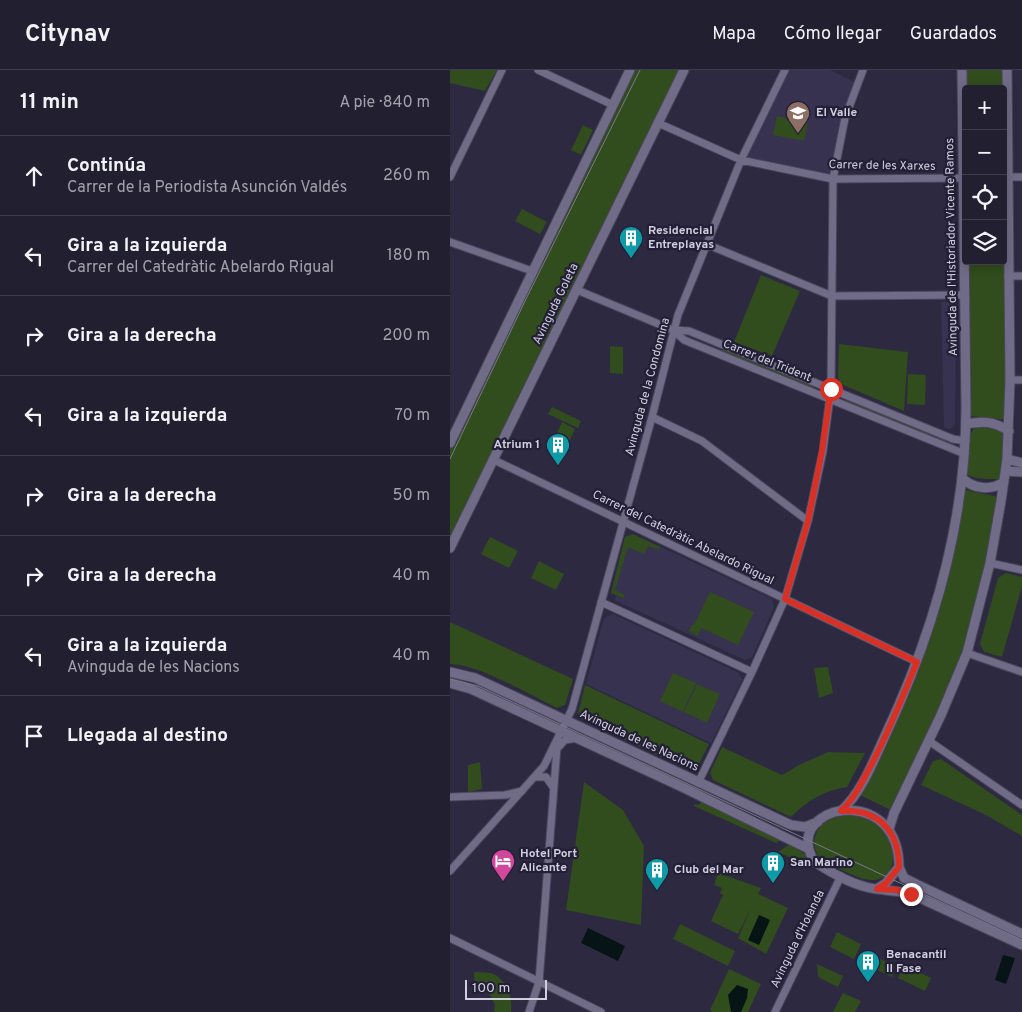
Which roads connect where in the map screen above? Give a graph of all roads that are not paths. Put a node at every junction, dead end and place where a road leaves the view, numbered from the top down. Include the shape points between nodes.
1 (502, 70) edge
2 (538, 70) edge
3 (630, 70) edge
4 (684, 70) edge
5 (785, 70) edge
6 (863, 70) edge
7 (962, 70) edge
8 (1007, 70) edge
9 (613, 104) junction
10 (658, 123) junction
11 (741, 160) junction
12 (964, 175) edge
13 (1007, 175) edge
14 (450, 177) edge
15 (1007, 177) joint
16 (1022, 177) edge
17 (962, 178) edge
18 (833, 179) junction
19 (964, 220) edge
20 (450, 242) edge
21 (706, 244) junction
22 (532, 271) junction
23 (1008, 276) junction
24 (1022, 276) edge
25 (577, 290) junction
26 (965, 295) junction
27 (832, 296) junction
28 (673, 330) junction
29 (1010, 380) junction
30 (1022, 380) edge
31 (831, 389) junction
32 (830, 399) junction
33 (652, 417) junction
34 (966, 424) junction
35 (1009, 432) junction
36 (966, 441) junction
37 (450, 443) edge
38 (965, 454) junction
39 (1007, 459) junction
40 (494, 460) junction
41 (1022, 463) edge
42 (1006, 471) junction
43 (1022, 472) edge
44 (962, 478) junction
45 (1004, 482) junction
46 (808, 521) junction
47 (623, 522) junction
48 (450, 548) edge
49 (990, 563) junction
50 (1022, 570) edge
51 (785, 599) junction
52 (601, 602) junction
53 (967, 653) junction
54 (917, 662) junction
55 (450, 672) edge
56 (752, 672) junction
57 (1022, 672) edge
58 (450, 684) edge
59 (566, 721) junction
60 (561, 734) junction
61 (577, 738) junction
62 (929, 741) junction
63 (556, 750) junction
64 (535, 777) junction
65 (698, 783) junction
66 (554, 787) junction
67 (522, 790) junction
68 (450, 797) edge
69 (1022, 805) edge
70 (841, 811) junction
71 (818, 822) junction
72 (889, 829) junction
73 (809, 848) junction
74 (899, 867) junction
75 (450, 871) edge
76 (841, 876) junction
77 (877, 889) junction
78 (1022, 934) edge
79 (450, 938) edge
80 (1022, 944) edge
81 (539, 982) junction
82 (529, 1012) edge
83 (601, 1012) edge
84 (775, 1012) edge

1 - 14 street
2 - 9 street
3 - 9 main road
4 - 10 main road, Avinguda Goleta
5 - 11 street, Avinguda de la Condomina
6 - 18 street via 845,118
7 - 12 main road, Avinguda de l'Historiador Vicente Ramos
8 - 13 main road
9 - 22 main road
10 - 11 street, Carrer de les Xarxes
10 - 25 main road, Avinguda Goleta
11 - 18 street, Carrer de les Xarxes
11 - 21 street, Avinguda de la Condomina
15 - 16 street
15 - 23 main road
17 - 18 street, Carrer de les Xarxes
18 - 27 street
19 - 26 main road, Avinguda de l'Historiador Vicente Ramos
20 - 22 street
21 - 27 street
21 - 28 street, Avinguda de la Condomina
22 - 37 main road
23 - 24 street
23 - 29 main road
25 - 28 street, Carrer del Trident
25 - 40 main road, Avinguda Goleta
26 - 27 street
26 - 34 main road, Avinguda de l'Historiador Vicente Ramos
27 - 31 street
28 - 31 street, Carrer del Trident via 689,331
28 - 32 street, Carrer del Trident via 684,340
28 - 33 street, Avinguda de la Condomina
29 - 30 street
29 - 35 main road
31 - 32 street
31 - 36 street, Carrer del Trident via 953,439
32 - 38 street, Carrer del Trident
32 - 46 street
33 - 46 street via 702,441
33 - 47 street, Avinguda de la Condomina
34 - 35 main road via 998,424
34 - 36 main road, Avinguda de l'Historiador Vicente Ramos
35 - 39 main road
36 - 38 main road, Avinguda de l'Historiador Vicente Ramos
38 - 44 main road, Avinguda de l'Historiador Vicente Ramos
39 - 41 main road
39 - 42 main road
40 - 47 street, Carrer del Catedràtic Abelardo Rigual
40 - 48 main road, Avinguda Goleta
42 - 43 main road
42 - 45 main road
44 - 45 main road via 969,485 985,488 998,487
44 - 54 main road, Avinguda de l'Historiador Vicente Ramos via 945,570
45 - 49 main road
46 - 51 street
47 - 51 street, Carrer del Catedràtic Abelardo Rigual
47 - 52 street, Avinguda de la Condomina
49 - 50 street
49 - 53 main road
51 - 54 street, Carrer del Catedràtic Abelardo Rigual
51 - 56 street
52 - 56 street
52 - 59 street, Avinguda de la Condomina via 572,710
53 - 57 street
53 - 62 main road
54 - 70 main road, Avinguda de l'Historiador Vicente Ramos via 876,756 850,803
55 - 59 main road, Avinguda de les Nacions via 475,678
56 - 65 street
58 - 60 main road, Avinguda de les Nacions via 471,689
59 - 60 street, Avinguda de la Condomina
59 - 65 main road, Avinguda de les Nacions
60 - 61 main road, Avinguda de les Nacions
60 - 63 street
60 - 64 street
61 - 63 street via 565,740
61 - 73 main road, Avinguda de les Nacions
62 - 69 street
62 - 72 main road
63 - 66 street
64 - 66 street via 546,778
64 - 67 street
65 - 71 main road, Avinguda de les Nacions via 791,826 805,827
66 - 81 street
67 - 68 street via 505,795
67 - 75 street
70 - 71 main road
70 - 72 main road via 868,813
71 - 73 main road via 809,836
72 - 74 main road
73 - 76 main road via 816,863
74 - 77 main road
74 - 78 main road via 904,878
76 - 77 main road
76 - 84 street, Avinguda d'Holanda
77 - 80 main road via 911,894
79 - 81 street
81 - 82 street
81 - 83 street

